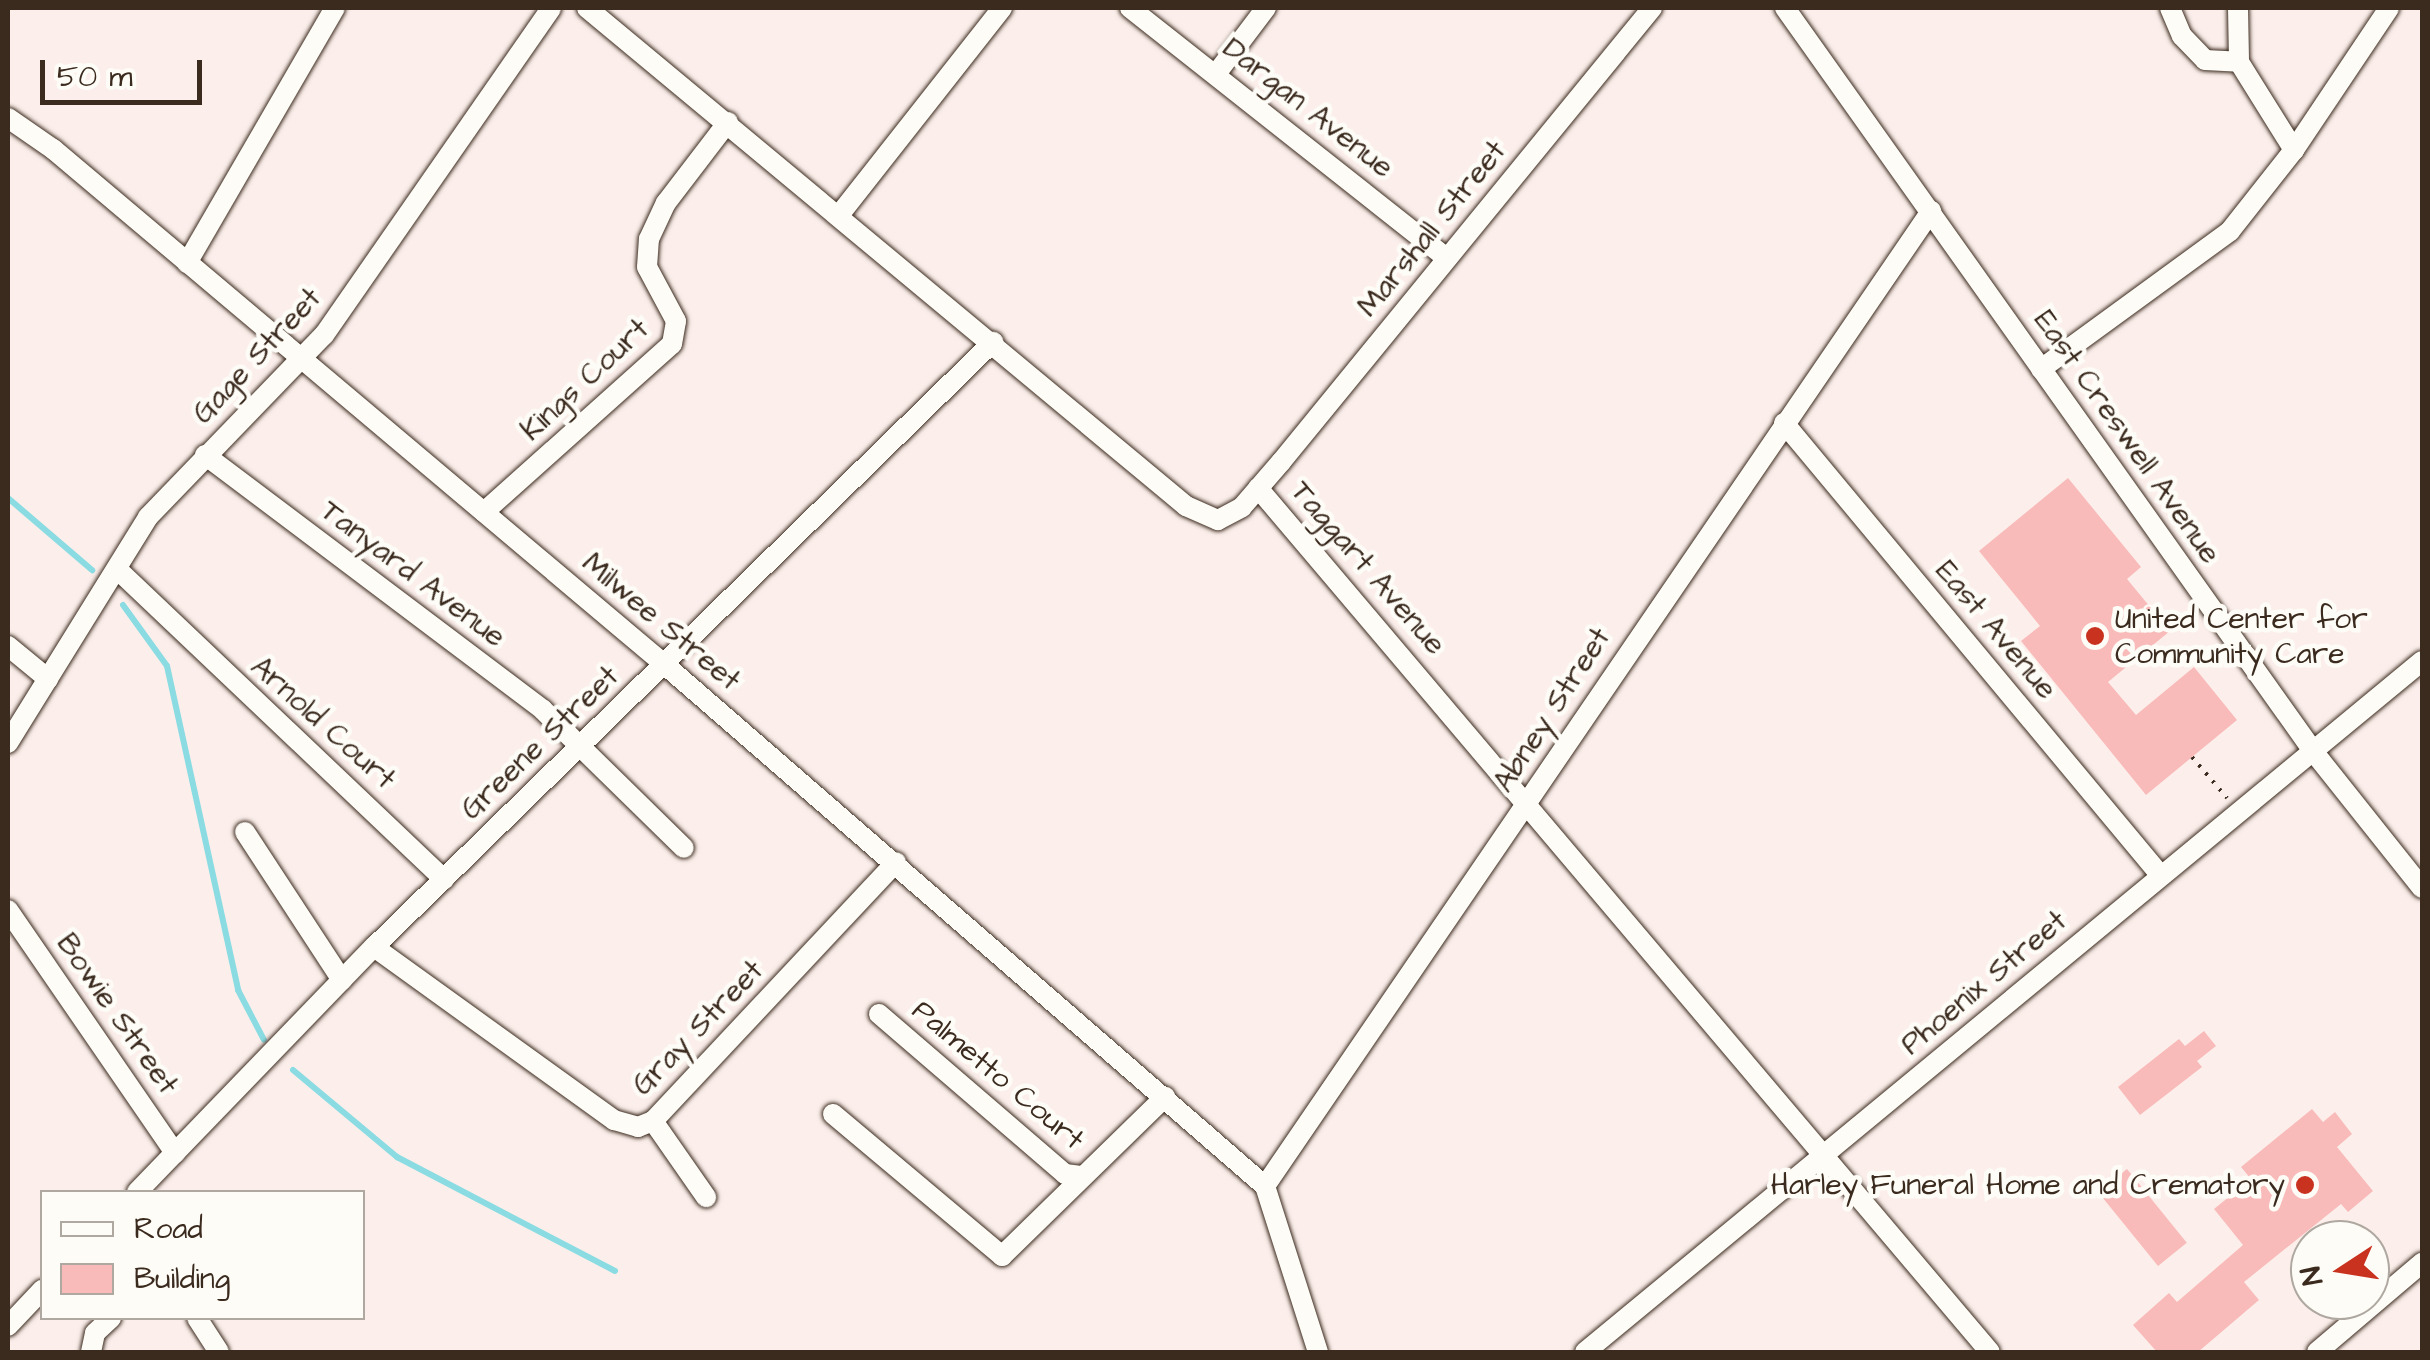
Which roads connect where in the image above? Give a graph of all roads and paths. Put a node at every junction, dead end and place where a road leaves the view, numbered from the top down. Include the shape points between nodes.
1 (335, 8) edge
2 (551, 8) edge
3 (587, 8) edge
4 (1002, 8) edge
5 (1130, 8) edge
6 (1266, 8) edge
7 (1652, 8) edge
8 (1785, 8) edge
9 (2170, 8) edge
10 (2238, 8) edge
11 (2389, 8) edge
12 (2238, 62) junction
13 (1216, 74) junction
14 (8, 118) edge
15 (728, 122) junction
16 (2294, 150) junction
17 (1931, 211) junction
18 (840, 214) junction
19 (1447, 258) junction
20 (187, 263) junction
21 (993, 342) junction
22 (302, 358) junction
23 (2042, 369) junction
24 (1784, 423) junction
25 (205, 455) junction
26 (1258, 488) junction
27 (484, 512) junction
28 (117, 569) junction
29 (8, 646) edge
30 (2422, 661) edge
31 (664, 664) junction
32 (48, 680) junction
33 (8, 742) edge
34 (579, 747) junction
35 (2313, 751) junction
36 (2192, 758) dead end
37 (2226, 798) dead end
38 (1526, 801) junction
39 (245, 832) dead end
40 (684, 848) dead end
41 (896, 862) junction
42 (2161, 876) junction
43 (444, 878) junction
44 (2422, 888) edge
45 (8, 910) edge
46 (374, 947) junction
47 (342, 980) junction
48 (878, 1014) dead end
49 (1166, 1097) junction
50 (833, 1114) dead end
51 (653, 1121) junction
52 (175, 1153) junction
53 (1823, 1155) junction
54 (1081, 1176) junction
55 (1265, 1186) junction
56 (139, 1190) edge
57 (706, 1197) dead end
58 (2422, 1262) edge
59 (40, 1292) edge
60 (109, 1320) edge
61 (198, 1320) edge
62 (8, 1326) edge
63 (92, 1352) edge
64 (220, 1352) edge
65 (1318, 1352) edge
66 (1584, 1352) edge
67 (1990, 1352) edge
68 (2317, 1352) edge

1 - 20 street
2 - 22 street, Gage Street
3 - 15 street, Taggart Avenue
4 - 18 street
5 - 13 street, Dargan Avenue
6 - 13 street
7 - 19 street, Marshall Street
8 - 17 street, East Creswell Avenue
9 - 12 street via 2182,36 2205,60
10 - 12 street
11 - 16 street
12 - 16 street
13 - 19 street, Dargan Avenue
14 - 20 street, Milwee Street
15 - 18 street, Taggart Avenue
15 - 27 street, Kings Court via 666,203 649,238 647,267 676,321 672,344
16 - 23 street via 2210,248
17 - 23 street, East Creswell Avenue
17 - 24 street, Abney Street
18 - 21 street, Taggart Avenue
19 - 26 street, Marshall Street
20 - 22 street, Milwee Street
21 - 26 street, Taggart Avenue via 1200,516 1218,520 1233,514
21 - 31 street, Greene Street
22 - 25 street, Gage Street
22 - 27 street, Milwee Street
23 - 35 street, East Creswell Avenue
24 - 38 street, Abney Street
24 - 42 street, East Avenue
25 - 28 street, Gage Street via 148,517
25 - 34 street, Tanyard Avenue via 543,710
26 - 38 street, Taggart Avenue
27 - 31 street, Milwee Street
28 - 32 street, Gage Street
28 - 43 street, Arnold Court
29 - 32 street
30 - 35 street, Phoenix Street
31 - 34 street, Greene Street
31 - 41 street, Milwee Street
32 - 33 street, Gage Street
34 - 40 street, Tanyard Avenue
34 - 43 street, Greene Street
35 - 42 street, Phoenix Street
35 - 44 street, East Creswell Avenue
36 - 37 path
38 - 53 street, Taggart Avenue
38 - 55 street, Abney Street
39 - 47 street
41 - 49 street, Milwee Street
41 - 51 street, Gray Street
42 - 53 street, Phoenix Street
43 - 46 street, Greene Street
45 - 52 street, Bowie Street
46 - 47 street, Greene Street
46 - 51 street, Gray Street via 614,1120 638,1128
47 - 52 street, Greene Street
48 - 54 street, Palmetto Court via 1065,1174
49 - 54 street
49 - 55 street, Milwee Street
50 - 54 street via 1002,1256
51 - 57 street
52 - 56 street, Greene Street
53 - 66 street, Phoenix Street
53 - 67 street, Taggart Avenue
55 - 65 street
58 - 68 street
59 - 62 street
60 - 63 street via 95,1333
61 - 64 street

